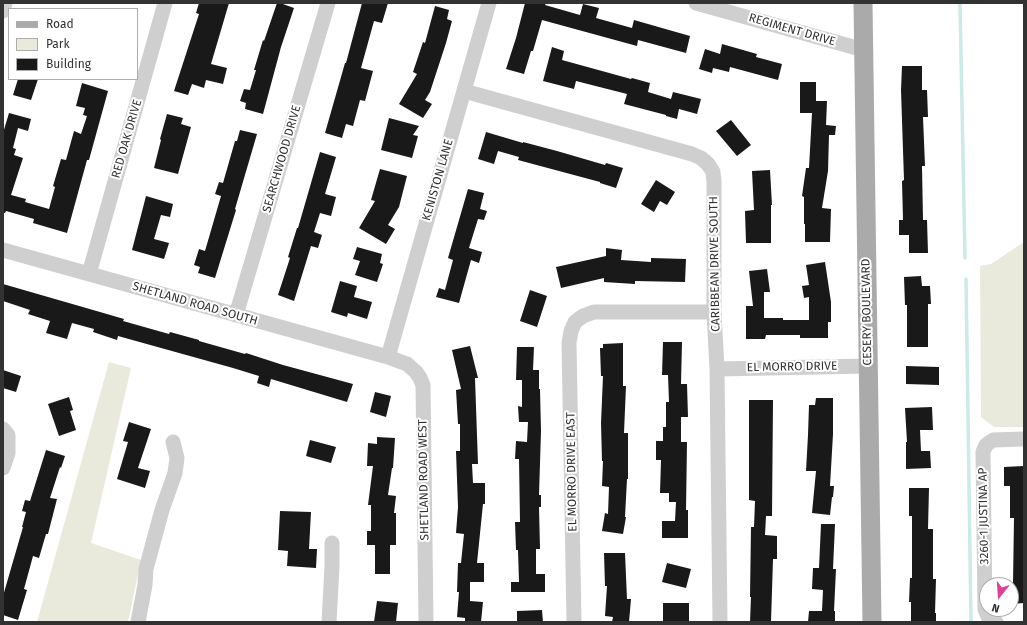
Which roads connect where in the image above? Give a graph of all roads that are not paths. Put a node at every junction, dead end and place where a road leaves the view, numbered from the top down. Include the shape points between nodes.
1 (5, 3) edge
2 (166, 3) edge
3 (328, 3) edge
4 (489, 3) edge
5 (696, 3) edge
6 (863, 3) edge
7 (3, 11) edge
8 (864, 50) junction
9 (464, 91) junction
10 (3, 250) edge
11 (89, 274) junction
12 (714, 312) junction
13 (236, 315) junction
14 (388, 357) junction
15 (868, 366) junction
16 (717, 369) junction
17 (5, 432) edge
18 (1024, 439) edge
19 (173, 442) dead end
20 (3, 468) edge
21 (332, 543) dead end
22 (138, 622) edge
23 (329, 622) edge
24 (426, 622) edge
25 (574, 622) edge
26 (720, 622) edge
27 (872, 622) edge
28 (996, 622) edge

1 - 7 street
2 - 11 street, RED OAK DRIVE
3 - 13 street, SEARCHWOOD DRIVE
4 - 9 street, KENISTON LANE
5 - 8 street, REGIMENT DRIVE
6 - 8 main road, CESERY BOULEVARD
8 - 15 main road, CESERY BOULEVARD
9 - 12 street, CARIBBEAN DRIVE SOUTH via 692,154 708,164 713,172 714,182
9 - 14 street, KENISTON LANE
10 - 11 street, SHETLAND ROAD SOUTH
11 - 13 street, SHETLAND ROAD SOUTH
12 - 16 street, CARIBBEAN DRIVE SOUTH
12 - 25 street, EL MORRO DRIVE EAST via 594,312 575,322 569,342
13 - 14 street, SHETLAND ROAD SOUTH
14 - 24 street, SHETLAND ROAD WEST via 407,364 416,372 423,385
15 - 16 street, EL MORRO DRIVE
15 - 27 main road, CESERY BOULEVARD
16 - 26 street, CARIBBEAN DRIVE SOUTH
17 - 20 street via 8,453
18 - 28 street, 3260-1 JUSTINA AP via 993,440 986,445 983,452 985,609 989,619
19 - 22 street via 177,458 175,473 146,569
21 - 23 street

